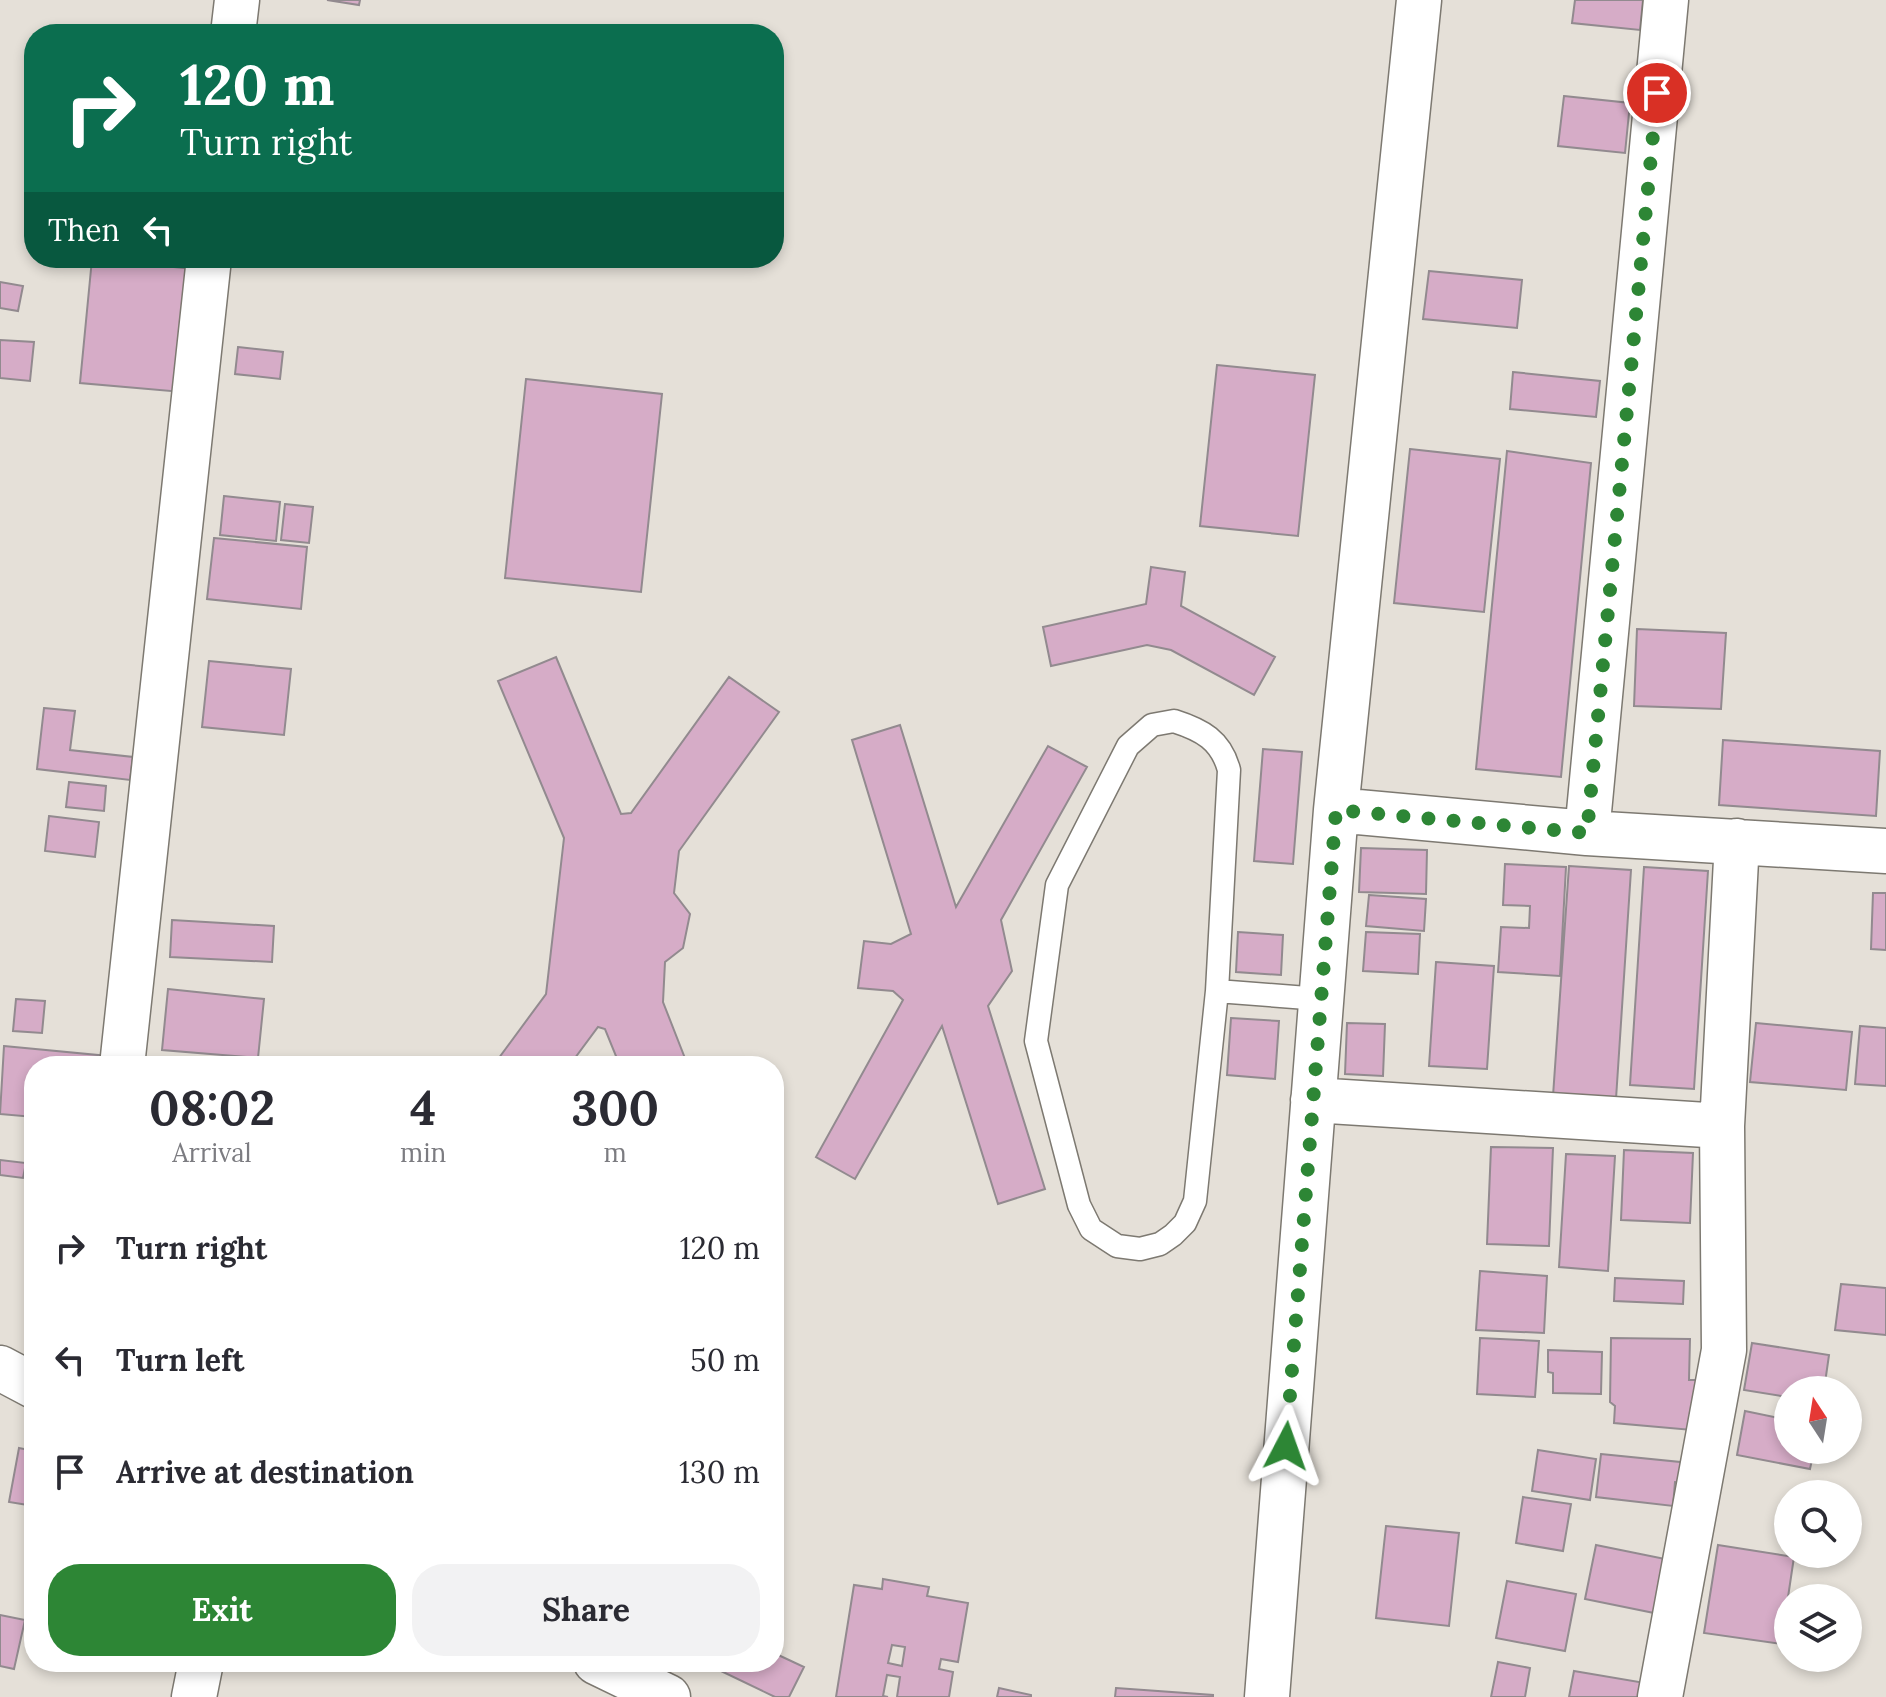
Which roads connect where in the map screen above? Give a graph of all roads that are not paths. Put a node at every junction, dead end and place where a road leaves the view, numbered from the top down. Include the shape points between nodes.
1 (237, 0) edge
2 (1419, 0) edge
3 (1666, 0) edge
4 (234, 24) edge
5 (208, 268) edge
6 (1336, 810) junction
7 (1587, 833) junction
8 (1737, 841) junction
9 (1886, 851) edge
10 (1217, 991) junction
11 (1320, 999) junction
12 (123, 1056) edge
13 (1313, 1100) junction
14 (1722, 1126) junction
15 (0, 1368) edge
16 (24, 1381) edge
17 (199, 1672) edge
18 (617, 1672) edge
19 (194, 1697) edge
20 (668, 1697) edge
21 (1267, 1697) edge
22 (1660, 1697) edge

1 - 4 street
2 - 6 street
3 - 7 street
5 - 12 street
6 - 7 street
6 - 11 street
7 - 8 street
8 - 9 street
8 - 14 street
10 - 10 lane via 1229,770 1222,751 1196,728 1174,721 1152,725 1128,746 1057,885 1036,1041 1079,1205 1091,1229 1117,1246 1140,1249 1160,1244 1185,1223 1195,1201
10 - 11 lane
11 - 13 street
13 - 14 street
13 - 21 street
14 - 22 street via 1724,1350
15 - 16 street
17 - 19 street
18 - 20 street

